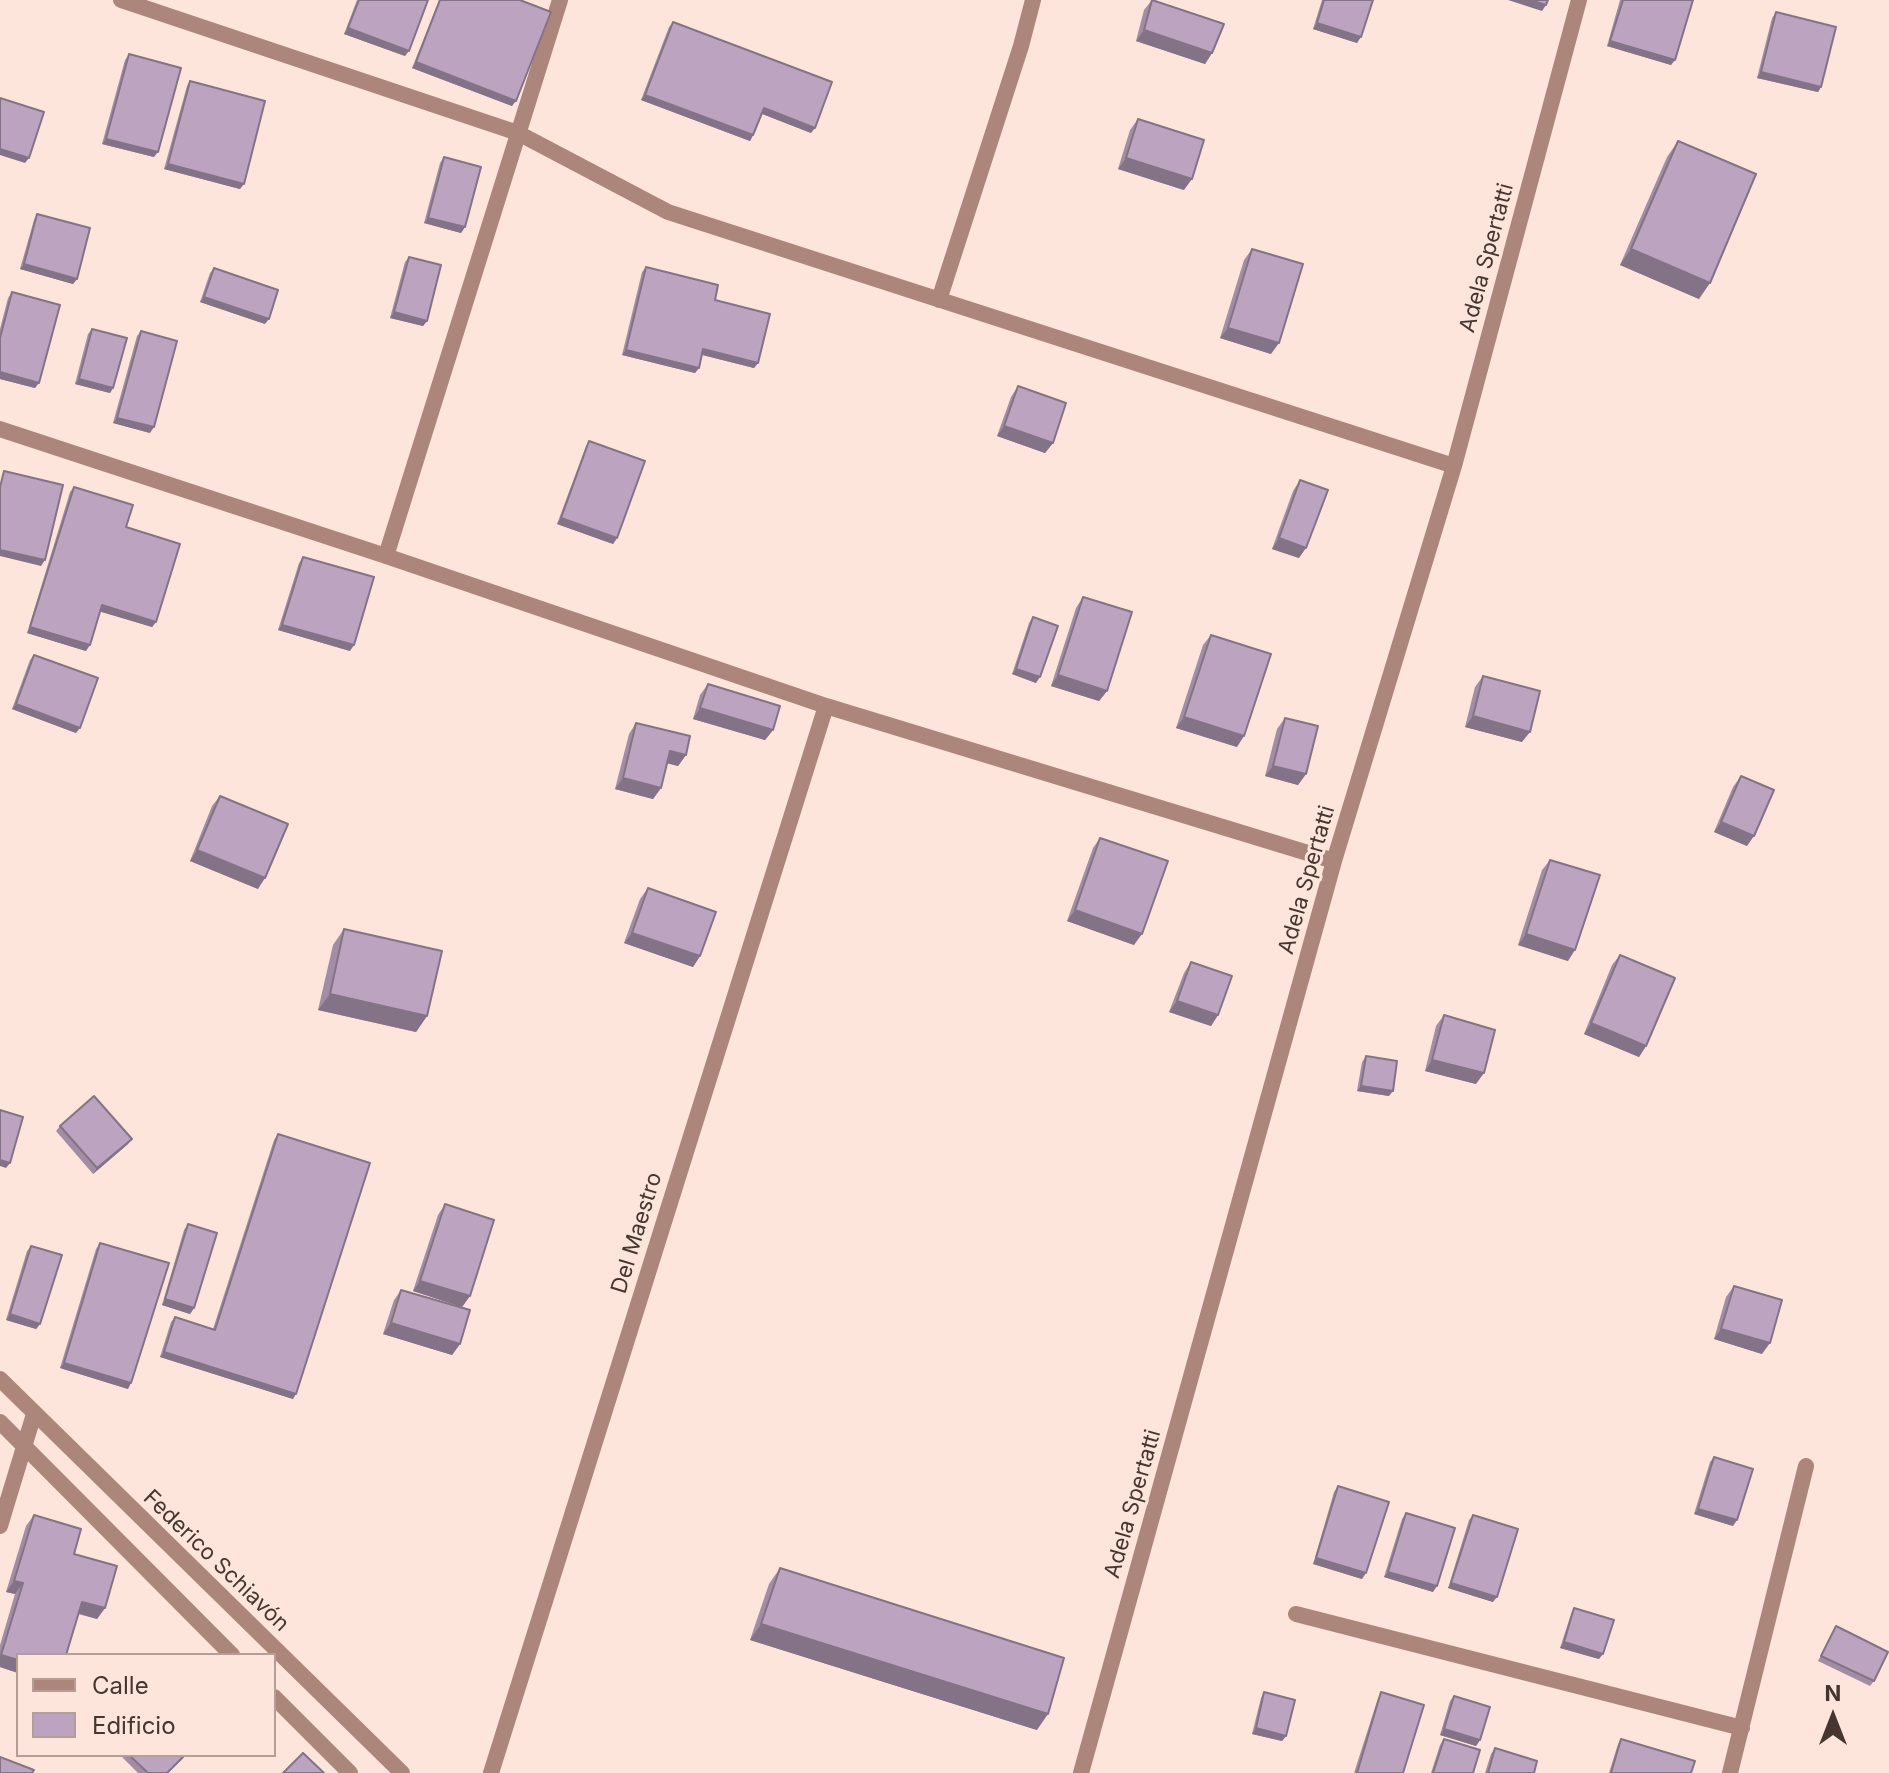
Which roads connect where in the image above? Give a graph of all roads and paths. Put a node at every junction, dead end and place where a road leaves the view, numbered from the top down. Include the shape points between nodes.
1 (121, 0) edge
2 (560, 0) edge
3 (1033, 0) edge
4 (1579, 0) edge
5 (518, 133) junction
6 (939, 300) junction
7 (0, 429) edge
8 (1454, 466) junction
9 (386, 556) junction
10 (826, 706) junction
11 (1334, 861) junction
12 (0, 1379) edge
13 (34, 1414) junction
14 (0, 1422) edge
15 (24, 1447) junction
16 (1806, 1466) dead end
17 (0, 1526) edge
18 (1296, 1614) dead end
19 (230, 1653) edge
20 (276, 1699) edge
21 (1742, 1728) junction
22 (350, 1773) edge
23 (402, 1773) edge
24 (491, 1773) edge
25 (1081, 1773) edge
26 (1730, 1773) edge

1 - 5 street
2 - 5 street
3 - 6 street
4 - 8 street, Adela Spertatti
5 - 6 street via 668,212
5 - 9 street
6 - 8 street
7 - 9 street
8 - 11 street, Adela Spertatti
9 - 10 street
10 - 11 street
10 - 24 street, Del Maestro
11 - 25 street, Adela Spertatti
12 - 13 street, Federico Schiavón
13 - 15 street
13 - 23 street, Federico Schiavón
14 - 15 street
15 - 17 street
15 - 19 street
16 - 21 street
18 - 21 street
20 - 22 street
21 - 26 street

